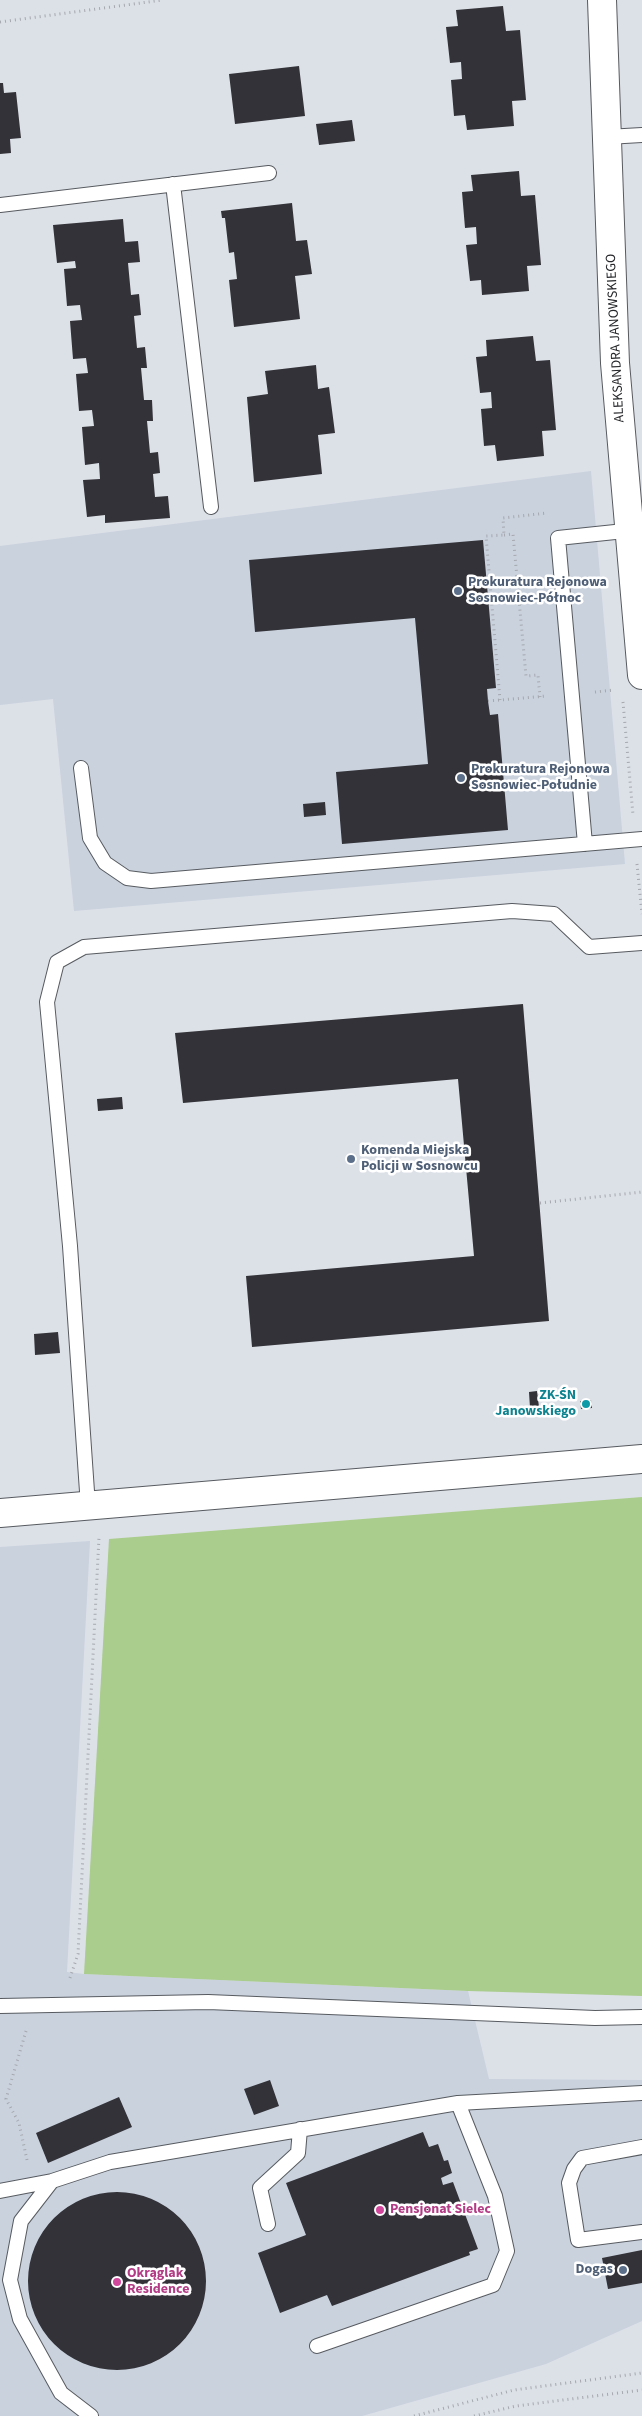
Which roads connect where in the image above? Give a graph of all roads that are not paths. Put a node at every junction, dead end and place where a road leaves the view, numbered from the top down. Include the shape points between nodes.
1 (602, 0) edge
2 (642, 135) edge
3 (607, 137) junction
4 (269, 173) dead end
5 (173, 184) junction
6 (0, 205) edge
7 (211, 507) dead end
8 (636, 530) edge
9 (642, 674) edge
10 (81, 768) dead end
11 (642, 839) edge
12 (585, 844) junction
13 (642, 943) edge
14 (642, 1459) edge
15 (88, 1506) junction
16 (0, 1513) edge
17 (0, 2006) edge
18 (642, 2017) edge
19 (642, 2093) edge
20 (458, 2103) junction
21 (300, 2129) junction
22 (642, 2147) edge
23 (52, 2181) junction
24 (0, 2191) edge
25 (268, 2224) dead end
26 (642, 2232) edge
27 (317, 2346) dead end
28 (91, 2416) edge

1 - 3 street, ALEKSANDRA JANOWSKIEGO
2 - 3 lane
3 - 8 street, ALEKSANDRA JANOWSKIEGO via 615,364
4 - 5 lane
5 - 6 lane
5 - 7 lane
8 - 9 street, ALEKSANDRA JANOWSKIEGO
8 - 12 lane via 558,538
10 - 12 lane via 90,838 105,863 127,878 151,881
11 - 12 lane
13 - 15 lane via 589,947 554,914 512,911 84,947 57,962 47,1002 70,1246
14 - 15 street
15 - 16 street
17 - 18 lane via 208,2002 595,2018
19 - 20 lane
20 - 21 lane
20 - 27 lane via 495,2196 507,2251 493,2285
21 - 23 lane via 110,2162
21 - 25 lane via 298,2153 260,2188
22 - 26 lane via 582,2158 569,2182 578,2240
23 - 24 lane
23 - 28 lane via 21,2220 10,2280 20,2319 61,2393

